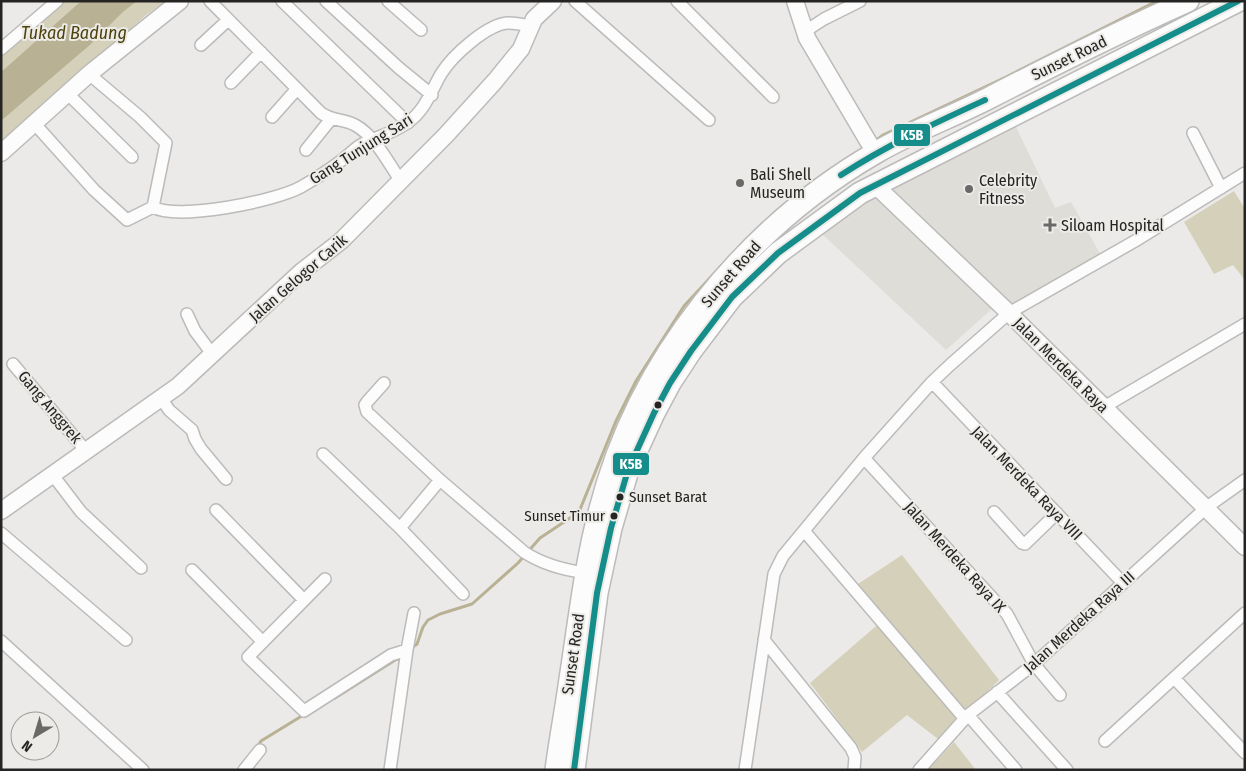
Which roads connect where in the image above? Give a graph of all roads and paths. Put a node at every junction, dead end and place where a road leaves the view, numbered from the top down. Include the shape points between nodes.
1 (57, 1) edge
2 (180, 1) edge
3 (210, 1) edge
4 (282, 1) edge
5 (326, 1) edge
6 (388, 1) edge
7 (552, 1) edge
8 (575, 1) edge
9 (677, 1) edge
10 (795, 1) edge
11 (860, 1) edge
12 (1188, 1) edge
13 (1238, 1) edge
14 (228, 20) junction
15 (1134, 25) junction
16 (531, 26) junction
17 (421, 30) dead end
18 (804, 32) junction
19 (201, 45) dead end
20 (1, 49) edge
21 (1144, 50) junction
22 (261, 52) junction
23 (88, 74) junction
24 (231, 83) dead end
25 (296, 90) junction
26 (67, 93) junction
27 (432, 95) junction
28 (773, 97) dead end
29 (272, 117) dead end
30 (332, 120) junction
31 (709, 120) dead end
32 (34, 123) junction
33 (408, 123) junction
34 (1193, 133) dead end
35 (372, 140) junction
36 (306, 150) dead end
37 (1, 153) edge
38 (874, 153) junction
39 (132, 157) dead end
40 (1245, 173) edge
41 (400, 180) junction
42 (875, 185) junction
43 (1221, 188) junction
44 (153, 207) junction
45 (1009, 313) junction
46 (187, 314) dead end
47 (1245, 324) edge
48 (213, 354) junction
49 (13, 364) dead end
50 (932, 382) junction
51 (384, 383) dead end
52 (162, 398) junction
53 (1104, 407) junction
54 (86, 450) junction
55 (323, 454) dead end
56 (864, 458) junction
57 (52, 474) junction
58 (226, 478) dead end
59 (440, 480) junction
60 (1245, 480) edge
61 (1207, 508) junction
62 (1, 510) edge
63 (216, 510) dead end
64 (994, 512) dead end
65 (1056, 513) junction
66 (400, 528) junction
67 (805, 532) junction
68 (1, 533) edge
69 (1245, 547) edge
70 (141, 568) dead end
71 (192, 570) dead end
72 (586, 573) junction
73 (325, 579) dead end
74 (1123, 583) junction
75 (463, 594) dead end
76 (304, 600) junction
77 (1245, 613) edge
78 (414, 614) dead end
79 (126, 640) dead end
80 (764, 640) junction
81 (1, 641) edge
82 (263, 642) junction
83 (407, 650) junction
84 (1034, 664) junction
85 (1174, 678) junction
86 (997, 692) junction
87 (1060, 695) dead end
88 (966, 717) junction
89 (1105, 741) dead end
90 (260, 750) dead end
91 (1245, 753) edge
92 (143, 770) edge
93 (244, 770) edge
94 (390, 770) edge
95 (556, 770) edge
96 (574, 770) edge
97 (745, 770) edge
98 (854, 770) edge
99 (919, 770) edge
100 (1016, 770) edge
101 (1067, 770) edge

1 - 20 street
2 - 23 street
3 - 14 street
4 - 33 street
5 - 27 street
6 - 17 street
7 - 16 street, Jalan Gelogor Carik
8 - 31 street
9 - 28 street
10 - 18 street
11 - 18 street
12 - 15 highway, Sunset Road
13 - 21 highway, Sunset Road
14 - 19 street
14 - 22 street
15 - 21 highway
15 - 38 highway, Sunset Road
16 - 27 street, Gang Tunjung Sari via 508,23 486,30 442,72
16 - 41 street, Jalan Gelogor Carik via 521,49 501,74
18 - 38 street
21 - 42 highway, Sunset Road
22 - 24 street
22 - 25 street
23 - 26 street
23 - 44 street via 140,117 166,144
25 - 29 street
25 - 30 street
26 - 32 street
26 - 39 street
27 - 33 street, Gang Tunjung Sari
30 - 35 street via 354,124
30 - 36 street
32 - 37 street
32 - 44 street via 94,190 127,220
33 - 35 street, Gang Tunjung Sari
34 - 43 street
35 - 41 street
35 - 44 street, Gang Tunjung Sari via 298,189 264,200 194,211
38 - 72 highway, Sunset Road via 779,222 724,278 692,319 645,394 624,438 600,508
40 - 43 street
41 - 48 street, Jalan Gelogor Carik via 341,240 301,272
42 - 45 street, Jalan Merdeka Raya
42 - 96 highway, Sunset Road via 778,253 735,294 691,351 654,413 628,470 611,528 597,593
43 - 45 street
45 - 50 street
45 - 53 street, Jalan Merdeka Raya
46 - 48 street via 194,331
47 - 53 street
48 - 52 street, Jalan Gelogor Carik
49 - 54 street, Gang Anggrek
50 - 56 street
50 - 65 street, Jalan Merdeka Raya VIII
51 - 59 street via 365,408
52 - 54 street, Jalan Gelogor Carik
52 - 58 street via 169,410 192,430 201,449
53 - 61 street, Jalan Merdeka Raya
54 - 57 street, Jalan Gelogor Carik
55 - 66 street
56 - 67 street
56 - 84 street, Jalan Merdeka Raya IX via 1007,614
57 - 62 street, Jalan Gelogor Carik
57 - 70 street via 82,512
59 - 66 street
59 - 72 street via 535,559
60 - 61 street, Jalan Merdeka Raya III
61 - 69 street, Jalan Merdeka Raya
61 - 74 street, Jalan Merdeka Raya III
63 - 76 street
64 - 65 street via 1023,544
65 - 74 street, Jalan Merdeka Raya VIII
66 - 75 street
67 - 80 street via 783,556 774,574
67 - 88 street
68 - 79 street
71 - 82 street
72 - 95 highway, Sunset Road
73 - 76 street
74 - 84 street, Jalan Merdeka Raya III
76 - 82 street
77 - 85 street
78 - 83 street
80 - 97 street
80 - 98 street via 851,748 855,757
81 - 92 street
82 - 83 street via 248,657 304,711 391,655
83 - 94 street
84 - 86 street, Jalan Merdeka Raya III
84 - 87 street, Jalan Merdeka Raya IX
85 - 89 street
85 - 91 street
86 - 88 street, Jalan Merdeka Raya III
86 - 101 street
88 - 99 street, Jalan Merdeka Raya III
88 - 100 street
90 - 93 street

